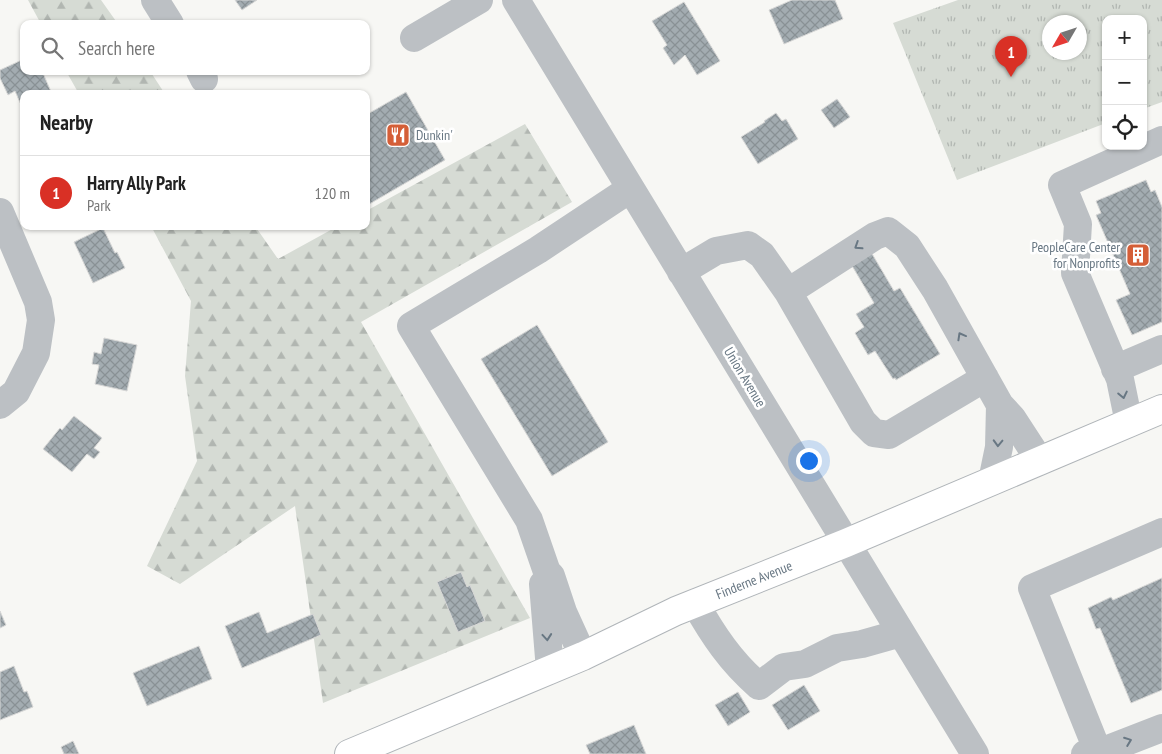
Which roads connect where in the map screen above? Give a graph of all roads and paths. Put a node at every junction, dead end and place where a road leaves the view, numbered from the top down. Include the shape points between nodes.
1 (155, 0) edge
2 (479, 0) edge
3 (516, 0) edge
4 (168, 20) edge
5 (414, 38) dead end
6 (1159, 148) edge
7 (630, 188) junction
8 (0, 212) edge
9 (681, 272) junction
10 (788, 292) junction
11 (1162, 349) edge
12 (1115, 368) junction
13 (984, 378) junction
14 (0, 405) edge
15 (1000, 405) junction
16 (1162, 410) edge
17 (1129, 423) junction
18 (1040, 461) junction
19 (992, 481) junction
20 (1162, 532) edge
21 (846, 543) junction
22 (547, 572) junction
23 (695, 604) junction
24 (901, 633) junction
25 (583, 656) junction
26 (550, 670) junction
27 (1162, 728) edge
28 (348, 754) edge
29 (975, 754) edge
30 (1093, 754) edge

1 - 4 street
2 - 5 street
3 - 7 street, Union Avenue
6 - 12 street via 1062,185 1078,224 1074,273
7 - 9 street, Union Avenue
7 - 22 street via 538,250 411,326 529,520
8 - 14 street via 38,302 41,320 36,353 16,392
9 - 10 street via 716,251 748,245 762,255
9 - 21 street, Union Avenue
10 - 13 street via 863,422 874,434 890,435
13 -> 10 street via 935,289 906,246 888,231 875,236
11 - 12 street
12 -> 17 street
13 - 15 street
15 - 18 street
15 -> 19 street via 999,448
16 - 17 main road, Finderne Avenue
17 - 18 main road, Finderne Avenue
18 - 19 main road, Finderne Avenue
19 - 21 main road, Finderne Avenue
20 - 30 street via 1032,588
21 - 23 main road, Finderne Avenue
21 - 24 street, Union Avenue
22 - 25 street
22 -> 26 street via 543,577
23 - 24 street via 740,669 759,686 784,667 805,664 837,648
23 - 25 main road, Finderne Avenue
24 - 29 street, Union Avenue
25 - 26 main road, Finderne Avenue
26 - 28 main road, Finderne Avenue
30 -> 27 street

